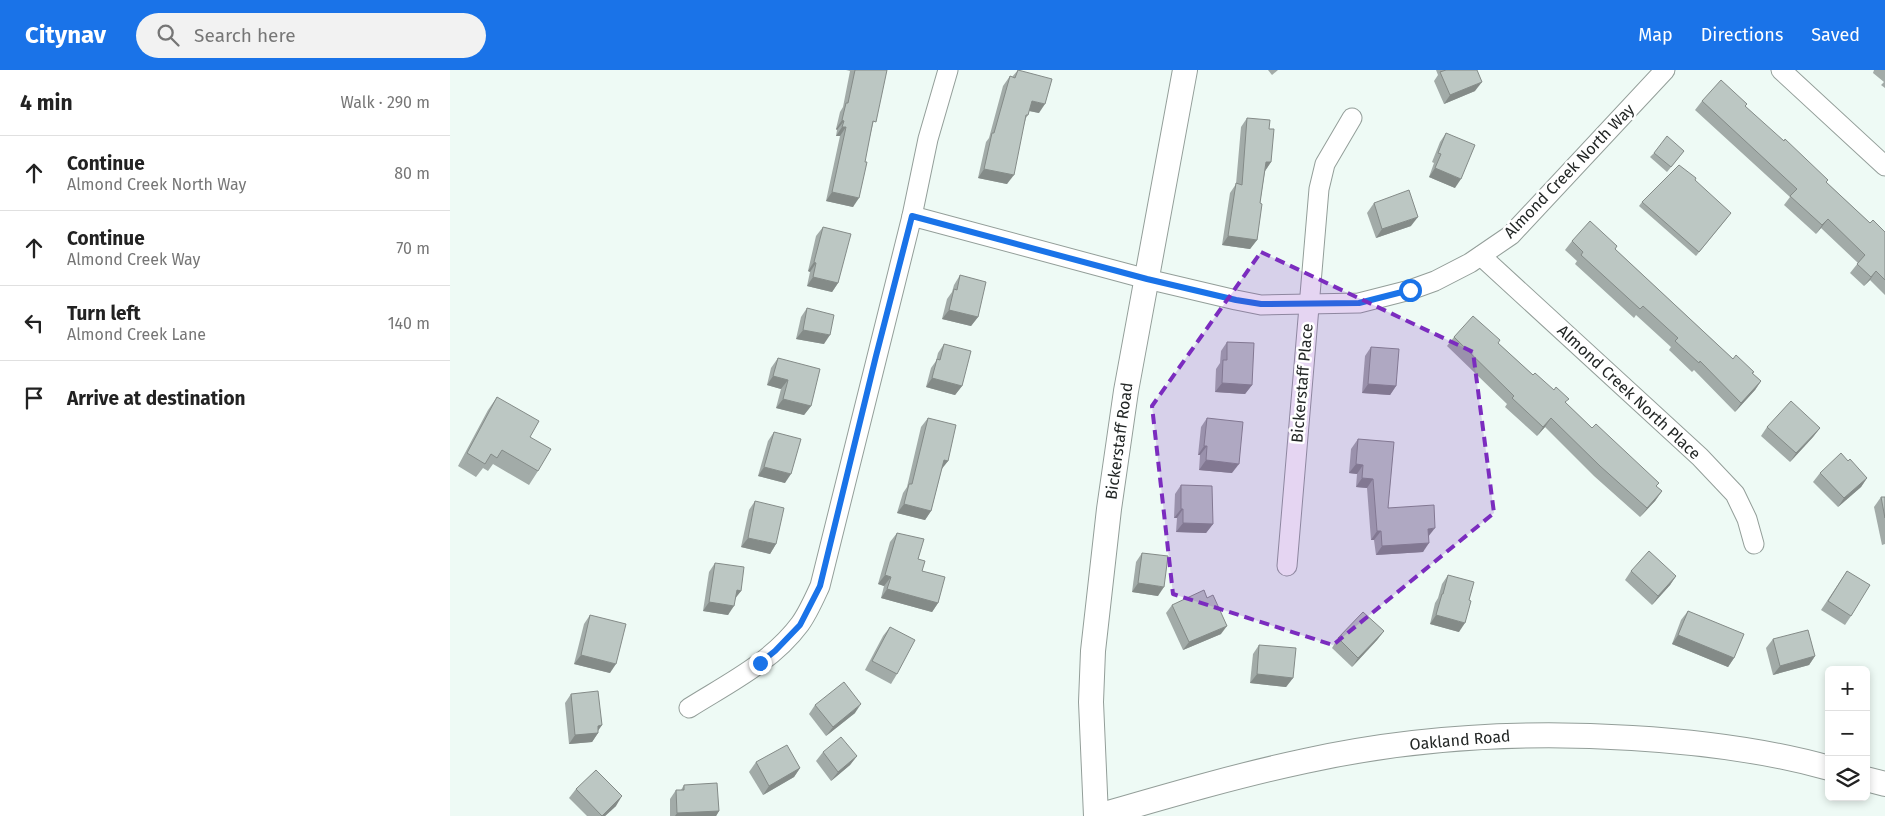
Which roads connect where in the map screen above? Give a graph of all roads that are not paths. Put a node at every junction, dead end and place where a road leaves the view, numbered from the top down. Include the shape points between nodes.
1 (948, 70) edge
2 (1185, 70) edge
3 (1665, 70) edge
4 (1781, 70) edge
5 (1352, 118) dead end
6 (1885, 166) edge
7 (912, 216) junction
8 (1481, 256) junction
9 (1147, 279) junction
10 (1308, 304) junction
11 (1754, 544) dead end
12 (1287, 566) dead end
13 (688, 708) dead end
14 (1825, 767) edge
15 (1870, 780) edge
16 (1885, 784) edge
17 (1097, 816) edge

1 - 7 street via 928,138
2 - 9 street, Bickerstaff Road
3 - 8 street, Almond Creek North Way via 1511,235
4 - 6 street
5 - 10 street, Bickerstaff Place via 1325,164 1319,189
7 - 9 street, Almond Creek North Way
7 - 13 street via 820,586 800,625 775,651
8 - 10 street, Almond Creek North Way via 1435,281 1410,290 1359,303
8 - 11 street, Almond Creek North Place via 1724,482 1735,494 1747,518
9 - 10 street, Almond Creek North Way via 1261,304
9 - 17 street, Bickerstaff Road via 1126,391 1093,650 1091,702
10 - 12 street, Bickerstaff Place
14 - 17 street, Oakland Road via 1752,751 1671,740 1501,735 1375,748 1306,761
15 - 16 street

